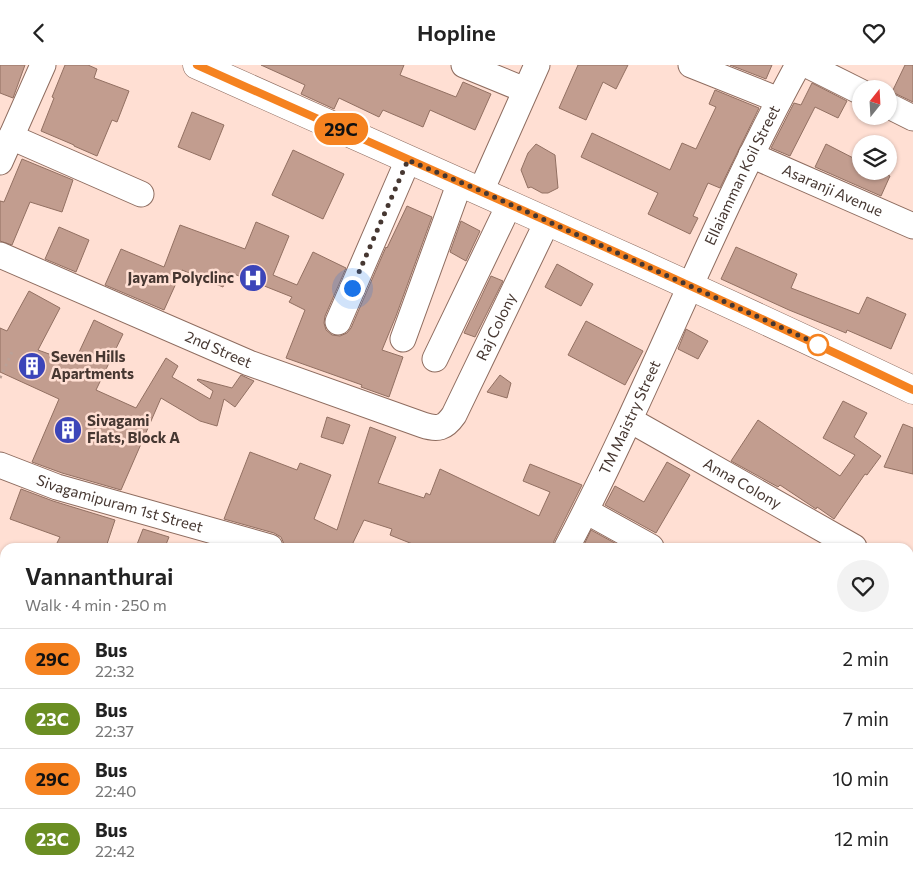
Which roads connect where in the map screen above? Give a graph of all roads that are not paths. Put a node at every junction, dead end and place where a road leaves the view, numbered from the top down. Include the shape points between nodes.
1 (43, 65) edge
2 (197, 65) edge
3 (464, 65) edge
4 (537, 65) edge
5 (691, 65) edge
6 (798, 65) edge
7 (807, 65) edge
8 (852, 88) edge
9 (525, 90) junction
10 (778, 101) junction
11 (898, 110) edge
12 (913, 118) edge
13 (12, 137) junction
14 (751, 155) junction
15 (408, 160) junction
16 (0, 162) edge
17 (470, 186) junction
18 (141, 194) dead end
19 (509, 205) junction
20 (547, 222) junction
21 (913, 225) edge
22 (0, 255) edge
23 (691, 286) junction
24 (338, 322) dead end
25 (403, 339) dead end
26 (435, 359) dead end
27 (913, 390) edge
28 (630, 420) junction
29 (441, 429) joint
30 (0, 465) edge
31 (586, 511) junction
32 (256, 543) edge
33 (569, 543) edge
34 (644, 543) edge
35 (847, 543) edge

1 - 13 street
2 - 15 main road
3 - 9 street
4 - 9 street
5 - 10 street
6 - 10 street, Ellaiamman Koil Street
7 - 8 street
9 - 17 street
10 - 14 street, Ellaiamman Koil Street
11 - 12 street
13 - 16 street
13 - 18 street
14 - 21 street, Asaranji Avenue
14 - 23 street, Ellaiamman Koil Street
15 - 17 main road
15 - 24 street
17 - 19 main road
17 - 25 street
19 - 20 main road
19 - 26 street
20 - 23 main road
20 - 29 street, Raj Colony via 454,415
22 - 29 street, 2nd Street via 249,363
23 - 27 main road
23 - 28 street, TM Maistry Street
28 - 31 street, TM Maistry Street
28 - 35 street, Anna Colony
30 - 32 street, Sivagamipuram 1st Street via 57,487
31 - 33 street, TM Maistry Street
31 - 34 street

